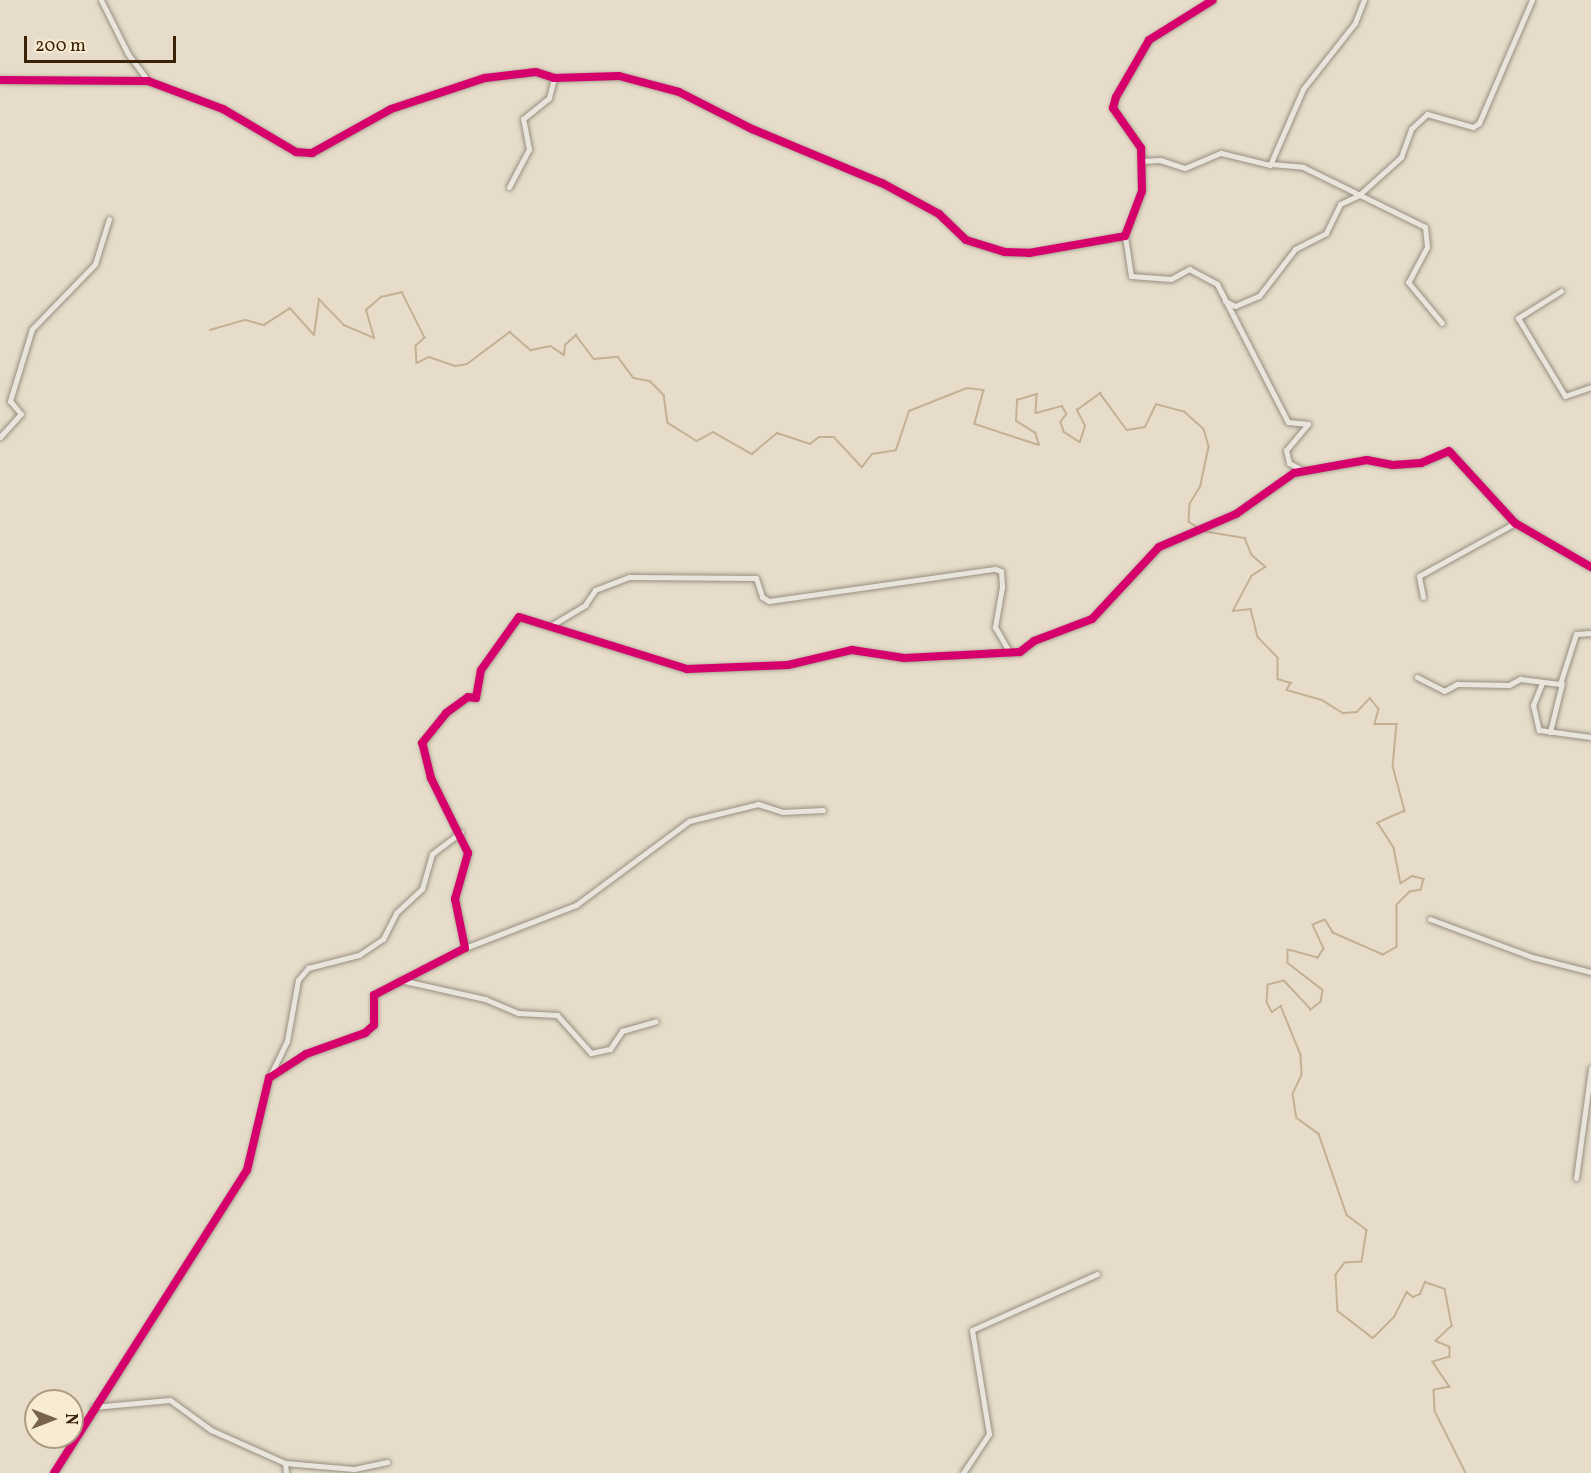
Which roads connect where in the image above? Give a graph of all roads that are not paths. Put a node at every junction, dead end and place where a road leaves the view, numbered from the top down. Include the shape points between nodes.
1 (101, 0) edge
2 (1213, 0) edge
3 (1364, 0) edge
4 (1532, 0) edge
5 (554, 78) junction
6 (0, 80) edge
7 (148, 81) junction
8 (1141, 161) junction
9 (1271, 164) junction
10 (509, 187) dead end
11 (1359, 195) junction
12 (109, 219) dead end
13 (1125, 236) junction
14 (1561, 291) dead end
15 (1225, 301) junction
16 (1235, 306) junction
17 (1231, 317) junction
18 (1442, 323) dead end
19 (1591, 387) edge
20 (0, 437) edge
21 (1302, 470) junction
22 (1515, 523) junction
23 (1591, 567) edge
24 (1423, 597) dead end
25 (552, 626) junction
26 (1591, 633) edge
27 (1009, 651) junction
28 (1418, 676) dead end
29 (1542, 682) junction
30 (1562, 683) junction
31 (1550, 732) junction
32 (1591, 737) edge
33 (823, 810) dead end
34 (460, 832) junction
35 (1430, 919) dead end
36 (465, 948) junction
37 (1591, 972) edge
38 (400, 980) junction
39 (656, 1021) dead end
40 (1591, 1068) edge
41 (269, 1078) junction
42 (1576, 1178) dead end
43 (1097, 1274) dead end
44 (93, 1407) junction
45 (387, 1462) dead end
46 (285, 1463) junction
47 (54, 1473) edge
48 (286, 1473) edge
49 (963, 1473) edge

1 - 7 street via 128,54
2 - 8 street via 1149,40 1116,97 1113,108 1140,141
3 - 9 street via 1356,23 1303,88
4 - 11 street via 1479,123 1473,127 1427,114 1411,129 1401,157
5 - 7 street via 536,72 485,78 429,94 312,153 296,152 223,110
5 - 10 street via 549,98 523,119 529,149
5 - 13 street via 619,76 679,92 752,129 882,183 939,214 963,237 997,251 1053,251
6 - 7 street
8 - 9 street via 1160,159 1185,168 1221,153
8 - 13 street via 1142,191
9 - 11 street via 1303,167
11 - 16 street via 1340,204 1322,237 1295,249 1259,296
11 - 18 street via 1425,227 1426,247 1408,282
12 - 20 street via 95,264 32,329 10,401 21,414
13 - 15 street via 1131,276 1171,279 1191,269 1217,284
14 - 19 street via 1518,318 1565,396
15 - 16 street
15 - 17 street
16 - 17 street
17 - 21 street via 1288,422 1308,424 1285,453 1291,465
21 - 22 street via 1367,460 1393,465 1421,463 1451,451
21 - 27 street via 1236,514 1159,547 1092,620 1034,640 1020,652
22 - 23 street
22 - 24 street via 1419,576
25 - 27 street via 667,665 706,670 795,664 852,650 904,658
25 - 27 street via 585,605 595,590 629,578 756,578 762,597 769,600 995,569 1001,570 1002,587 995,627
25 - 34 street via 517,618 481,670 476,698 468,697 450,710 423,739 421,752 431,778
26 - 30 street via 1576,634
28 - 29 street via 1444,691 1463,683
29 - 30 street
29 - 31 street via 1533,715 1541,721 1539,730
30 - 31 street
31 - 32 street
33 - 36 street via 782,812 758,804 689,820 576,905
34 - 36 street via 468,856 455,902
34 - 41 street via 432,854 422,889 396,912 383,939 359,956 308,968 298,980 287,1041
35 - 37 street via 1532,957
36 - 38 street
38 - 39 street via 485,999 518,1013 552,1013 573,1027 591,1053 610,1049 622,1032
38 - 41 street via 371,997 374,1022 368,1032 306,1054
40 - 42 street
41 - 44 street via 247,1170
43 - 49 street via 972,1330 989,1434
44 - 46 street via 170,1400 212,1430
44 - 47 street
45 - 46 street via 344,1469
46 - 48 street

